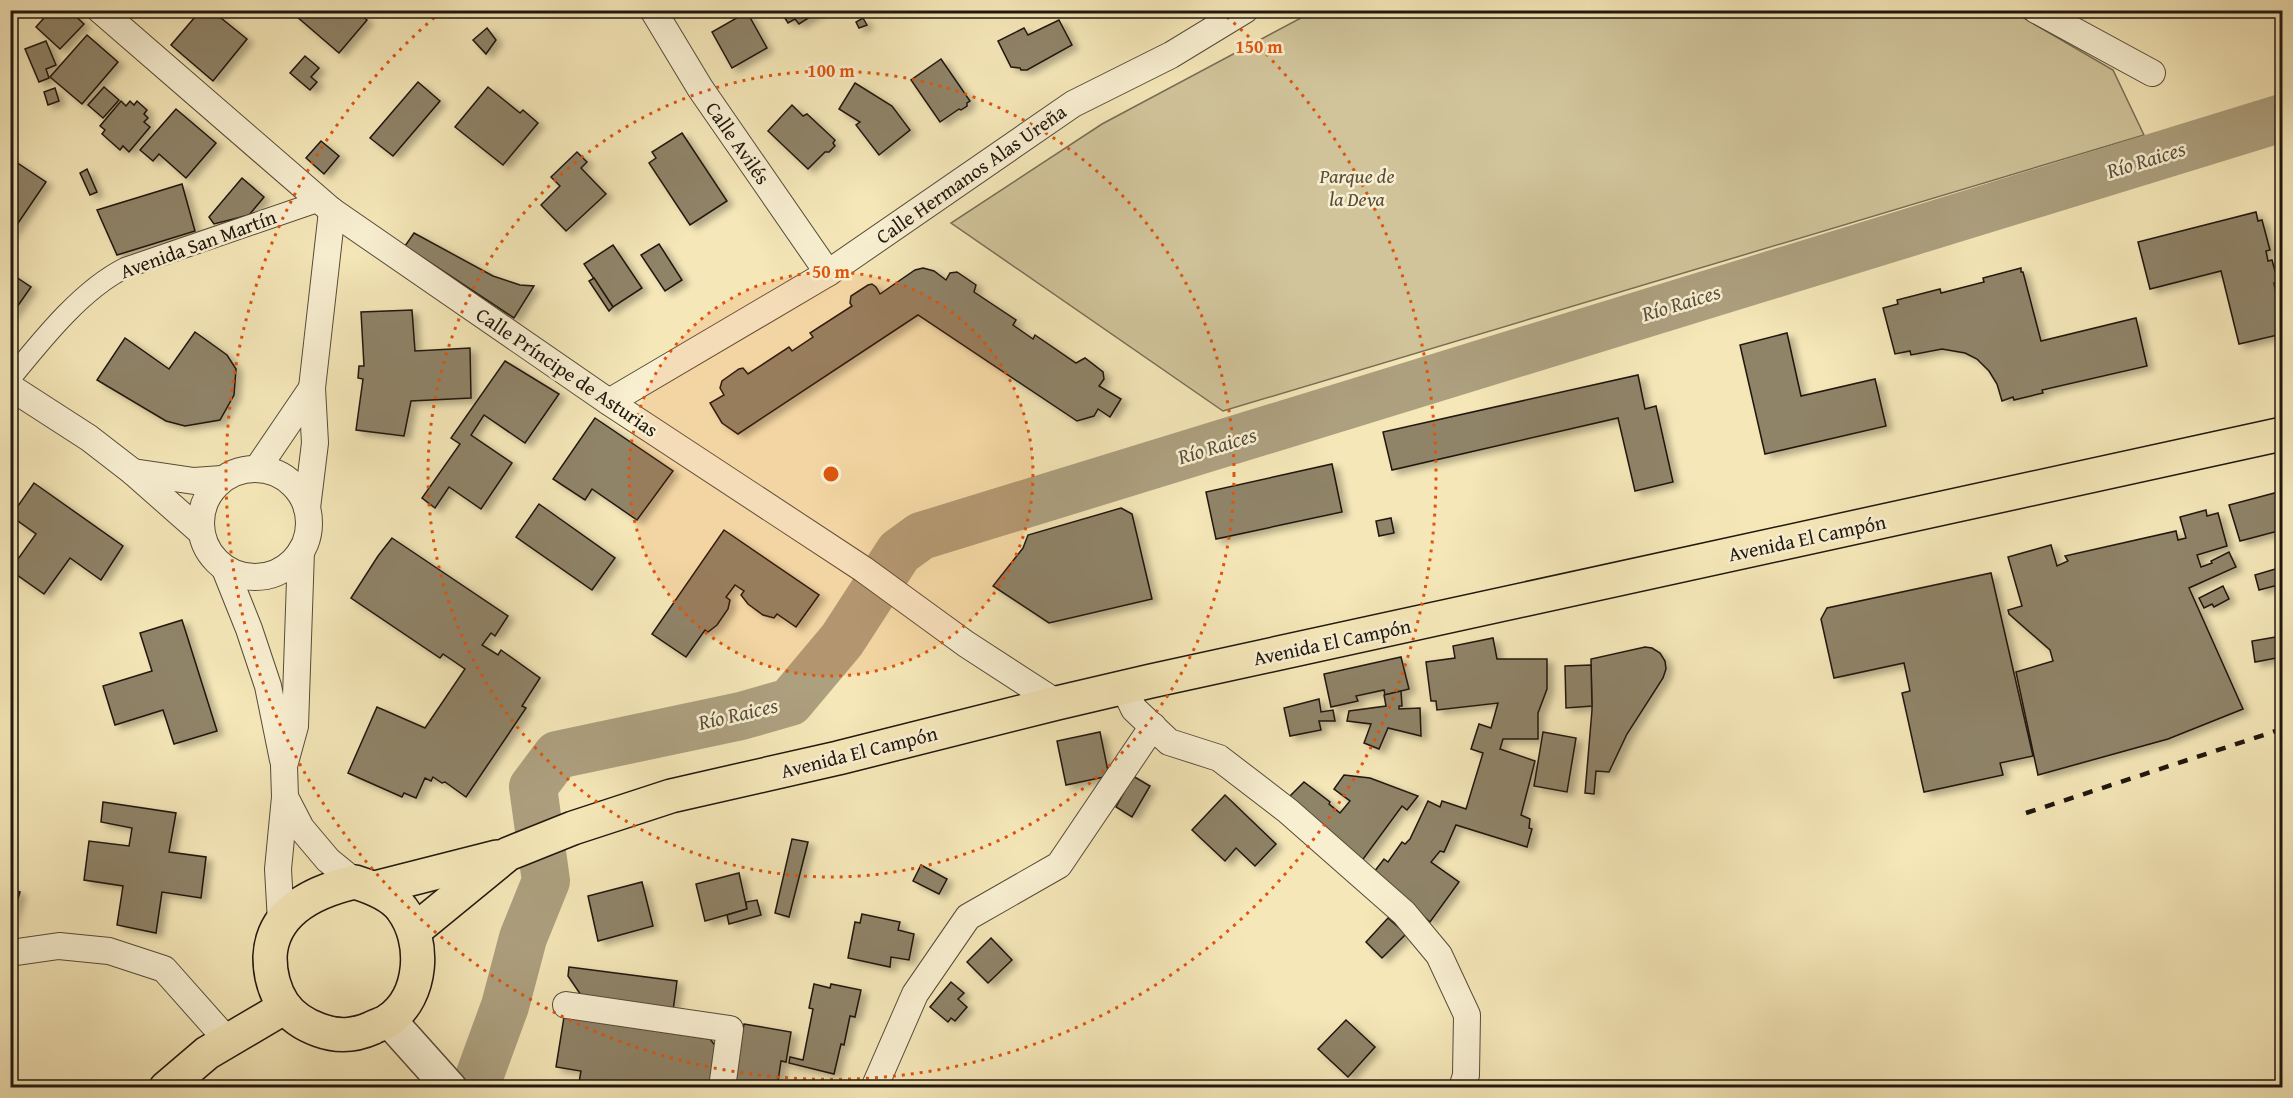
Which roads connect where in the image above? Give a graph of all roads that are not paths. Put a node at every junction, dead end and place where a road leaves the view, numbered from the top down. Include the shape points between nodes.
1 (653, 10) edge
2 (1245, 10) edge
3 (2036, 10) edge
4 (109, 12) edge
5 (2152, 73) dead end
6 (326, 206) junction
7 (828, 273) junction
8 (10, 379) edge
9 (10, 387) edge
10 (312, 388) junction
11 (609, 402) junction
12 (2283, 434) edge
13 (257, 469) junction
14 (133, 472) junction
15 (222, 479) junction
16 (307, 508) junction
17 (201, 532) junction
18 (301, 551) junction
19 (225, 568) junction
20 (1124, 688) junction
21 (1057, 703) junction
22 (1153, 726) junction
23 (284, 766) junction
24 (285, 797) junction
25 (508, 854) junction
26 (365, 885) junction
27 (281, 922) junction
28 (414, 931) junction
29 (10, 953) edge
30 (567, 1005) dead end
31 (285, 1007) junction
32 (389, 1020) junction
33 (228, 1041) junction
34 (166, 1088) edge
35 (450, 1088) edge
36 (722, 1088) edge
37 (874, 1088) edge
38 (1462, 1088) edge

1 - 7 street, Calle Avilés via 700,88
2 - 7 street, Calle Hermanos Alas Ureña via 1171,55 1073,104
3 - 5 street
4 - 6 street, Calle Príncipe de Asturias
6 - 8 street, Avenida San Martín via 108,276 50,330
6 - 10 street
6 - 11 street, Calle Príncipe de Asturias
7 - 11 street, Calle Hermanos Alas Ureña
9 - 14 street
10 - 13 street
10 - 16 street via 315,443
11 - 21 street, Calle Príncipe de Asturias via 863,569
12 - 20 main road, Avenida El Campón
13 - 15 street
13 - 16 street via 283,476 293,484
14 - 15 street via 194,481
14 - 17 street
15 - 17 street via 204,503
16 - 18 street via 307,537
17 - 19 street via 209,552
18 - 19 street via 290,564 258,577
18 - 23 street via 295,726
19 - 23 street via 268,686
20 - 21 main road, Avenida El Campón
20 - 22 street via 1134,709
21 - 25 main road, Avenida El Campón via 671,796
22 - 37 street via 1059,866 968,916 915,994
22 - 38 street via 1169,742 1219,758 1288,811 1404,913 1439,955 1467,1015 1466,1075
23 - 24 street
24 - 26 street via 301,828 328,860
24 - 27 street via 278,869
25 - 26 main road
25 - 28 main road, Avenida El Campón
26 - 27 main road via 330,888 307,899
26 - 28 main road via 401,908
27 - 31 main road via 271,946 270,970
28 - 32 main road via 418,968 406,1002
29 - 33 street via 59,946 109,951 164,969
30 - 36 street via 730,1029
31 - 32 main road via 304,1024 330,1034 356,1035
31 - 33 main road
32 - 35 street
33 - 34 main road via 207,1053

